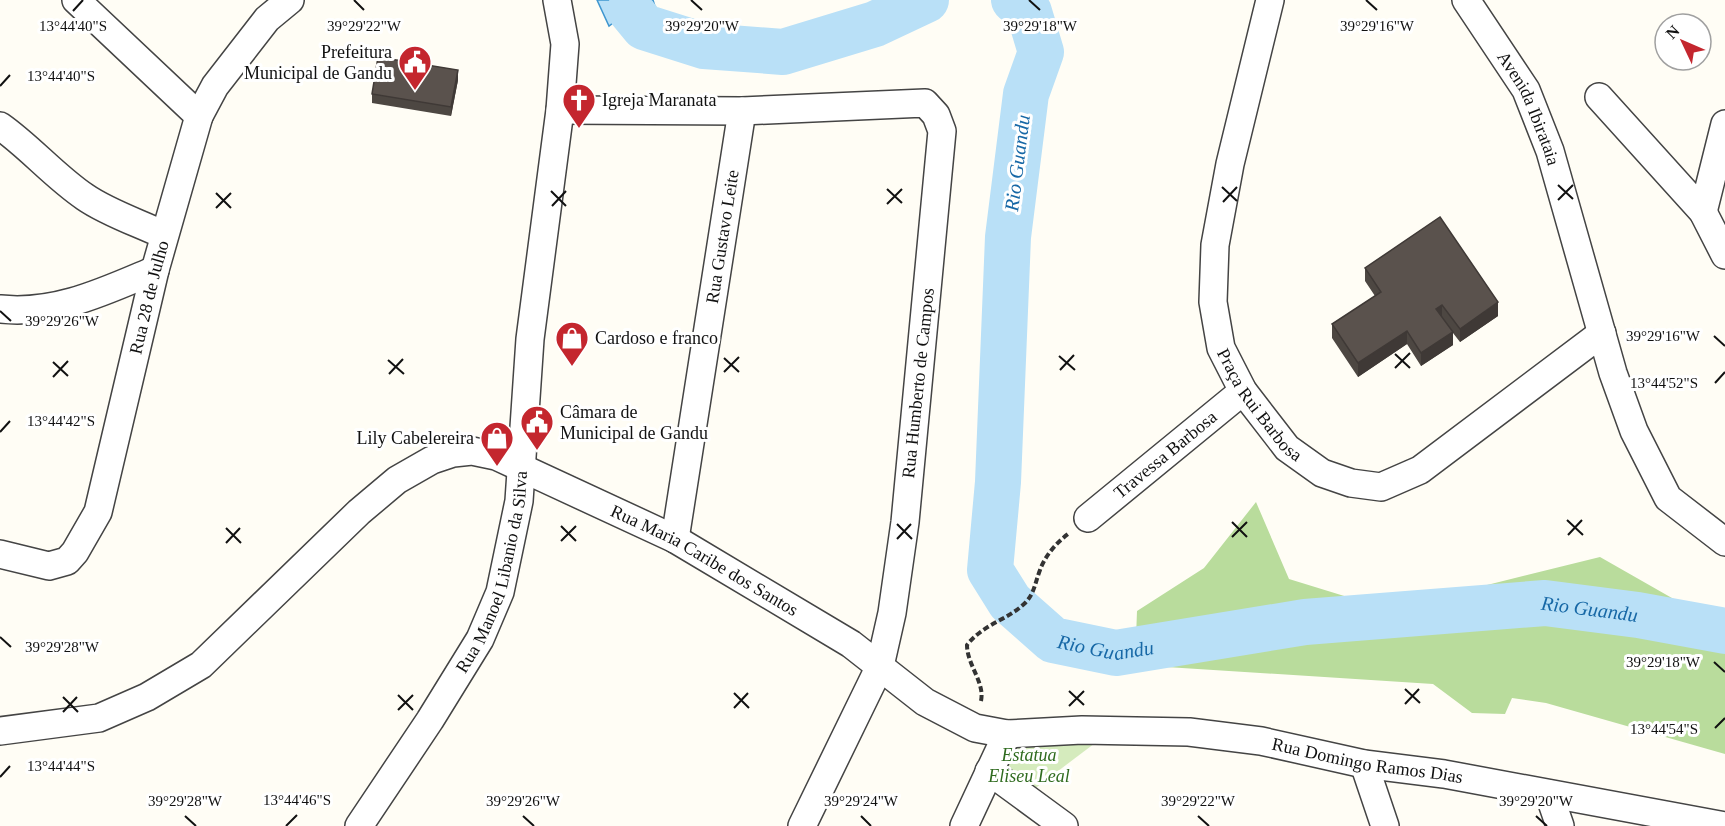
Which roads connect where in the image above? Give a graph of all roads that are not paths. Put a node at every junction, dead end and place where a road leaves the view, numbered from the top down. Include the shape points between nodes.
1 (76, 0) edge
2 (290, 0) edge
3 (557, 0) edge
4 (1270, 0) edge
5 (1466, 0) edge
6 (1599, 96) dead end
7 (560, 110) junction
8 (742, 111) junction
9 (199, 116) junction
10 (1725, 124) edge
11 (0, 126) edge
12 (1703, 212) junction
13 (164, 235) junction
14 (1725, 255) edge
15 (155, 270) junction
16 (0, 309) edge
17 (1602, 333) junction
18 (1243, 391) junction
19 (521, 467) junction
20 (1088, 518) road end
21 (675, 539) junction
22 (1725, 542) edge
23 (6, 555) edge
24 (880, 666) junction
25 (975, 728) joint
26 (0, 731) edge
27 (1007, 734) junction
28 (1364, 764) junction
29 (989, 771) junction
30 (1549, 794) junction
31 (359, 826) edge
32 (802, 826) edge
33 (964, 826) edge
34 (1064, 826) edge
35 (1385, 826) edge
36 (1560, 826) edge
37 (1725, 826) edge

1 - 9 street
2 - 9 street, Rua 28 de Julho via 267,19 215,86
3 - 7 street, Rua Manoel Libanio da Silva via 565,44
4 - 18 street, Praça Rui Barbosa via 1230,164 1215,245 1213,302 1221,348
5 - 17 street, Avenida Ibirataia via 1526,90 1550,151
6 - 12 street
7 - 8 street
7 - 19 street, Rua Manoel Libanio da Silva via 530,339
8 - 21 street, Rua Gustavo Leite
8 - 24 street, Rua Humberto de Campos via 925,103 936,115 942,131 905,522
9 - 13 street, Rua 28 de Julho
10 - 12 street
11 - 13 street via 87,199
12 - 14 street
13 - 15 street, Rua 28 de Julho
15 - 16 street via 70,304 24,312
15 - 23 street, Rua 28 de Julho via 98,512 66,561 50,566
17 - 18 street, Praça Rui Barbosa via 1420,470 1381,487 1351,483 1322,473 1287,448
17 - 22 street, Avenida Ibirataia via 1634,431 1668,498
18 - 20 street, Travessa Barbosa
19 - 21 street, Rua Maria Caribe dos Santos
19 - 26 street, Rua Maria Caribe dos Santos via 472,451 432,460 397,480 359,512 201,665 147,697 99,718
19 - 31 street, Rua Manoel Libanio da Silva via 519,501 500,592 480,639
21 - 24 street, Rua Maria Caribe dos Santos via 851,644
24 - 25 street, Rua Maria Caribe dos Santos via 925,702
24 - 32 street, Rua Humberto de Campos
25 - 27 street, Rua Domingo Ramos Dias
27 - 28 street, Rua Domingo Ramos Dias via 1082,730 1189,732 1261,741
27 - 29 street
28 - 30 street, Rua Domingo Ramos Dias
28 - 35 street
29 - 33 street
29 - 34 street
30 - 36 street
30 - 37 street, Rua Domingo Ramos Dias

